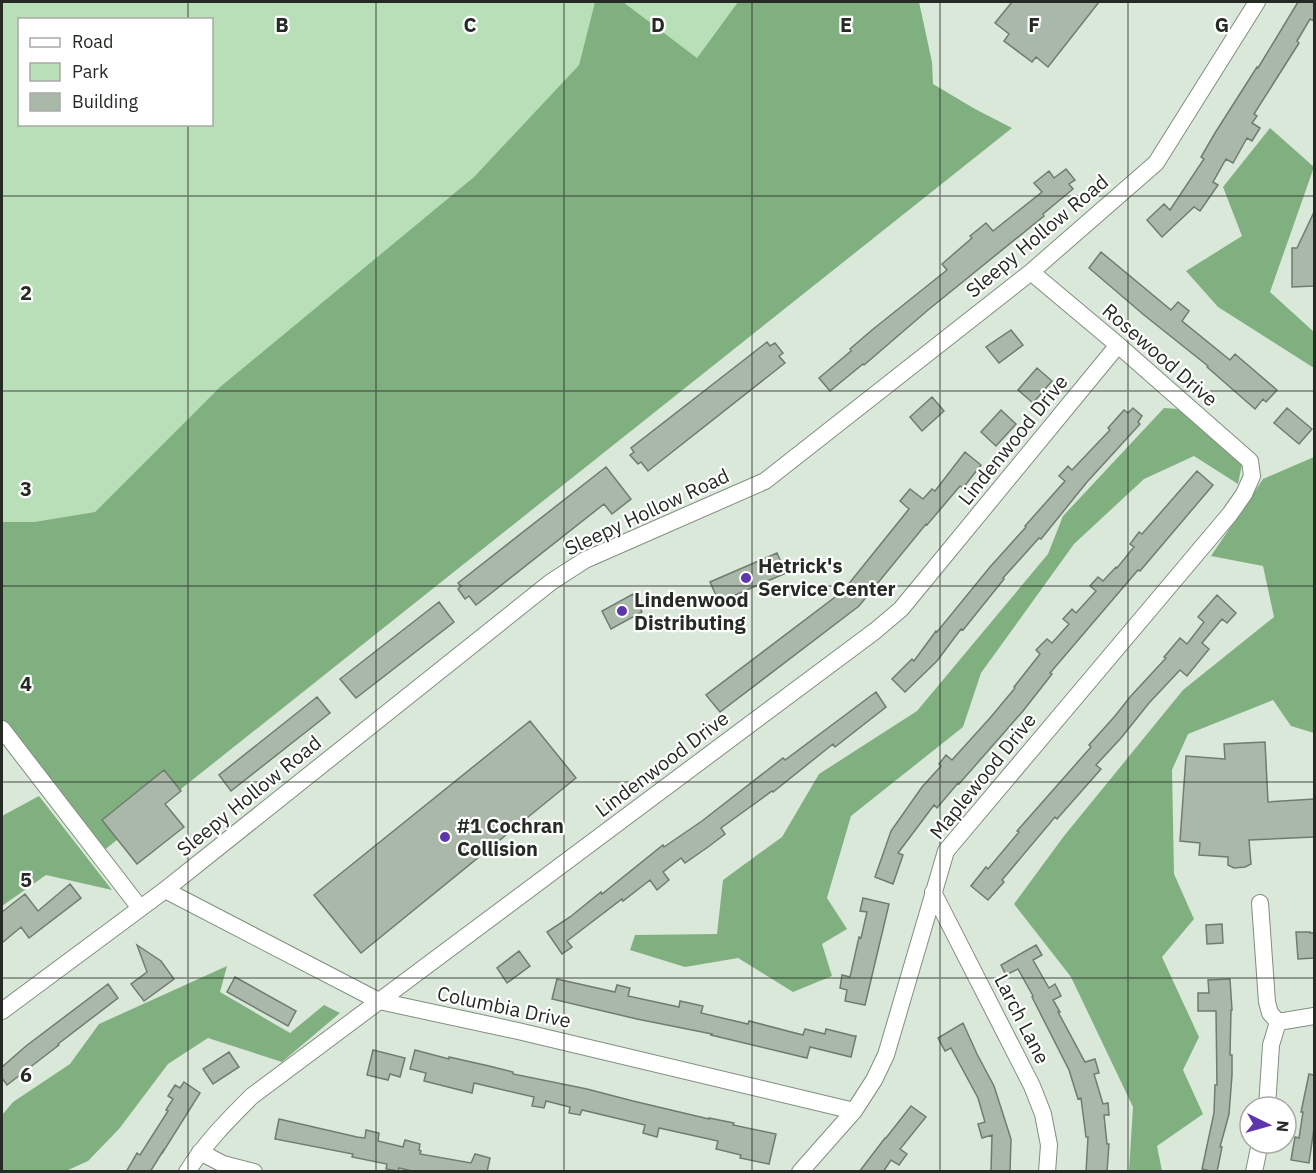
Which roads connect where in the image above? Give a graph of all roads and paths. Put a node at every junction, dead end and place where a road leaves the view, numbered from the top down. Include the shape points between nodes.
1 (1257, 2) edge
2 (1031, 272) junction
3 (1118, 345) junction
4 (1252, 476) joint
5 (2, 729) edge
6 (165, 890) junction
7 (933, 892) junction
8 (1260, 903) dead end
9 (140, 908) junction
10 (379, 1001) junction
11 (2, 1011) edge
12 (1314, 1016) edge
13 (1278, 1022) junction
14 (1268, 1095) edge
15 (854, 1111) junction
16 (200, 1152) junction
17 (1258, 1155) edge
18 (187, 1172) edge
19 (254, 1172) edge
20 (800, 1172) edge
21 (1047, 1172) edge
22 (1254, 1172) edge

1 - 2 street, Sleepy Hollow Road via 1156,163
2 - 3 street, Rosewood Drive
2 - 6 street, Sleepy Hollow Road via 765,481 585,560 551,582
3 - 4 street, Rosewood Drive via 1250,461
3 - 10 street, Lindenwood Drive via 901,609
4 - 7 street, Maplewood Drive via 1230,514 946,851
5 - 9 street
6 - 9 street, Sleepy Hollow Road
6 - 10 street, Columbia Drive
7 - 15 street, Maplewood Drive via 886,1055
7 - 21 street, Larch Lane via 1032,1086 1049,1145
8 - 13 street via 1267,1002
9 - 11 street, Sleepy Hollow Road
10 - 15 street, Columbia Drive
10 - 16 street, Lindenwood Drive via 252,1096
12 - 13 street
13 - 14 street via 1271,1045
15 - 20 street, Maplewood Drive
16 - 18 street, Lindenwood Drive
16 - 19 street via 223,1164
17 - 22 street

